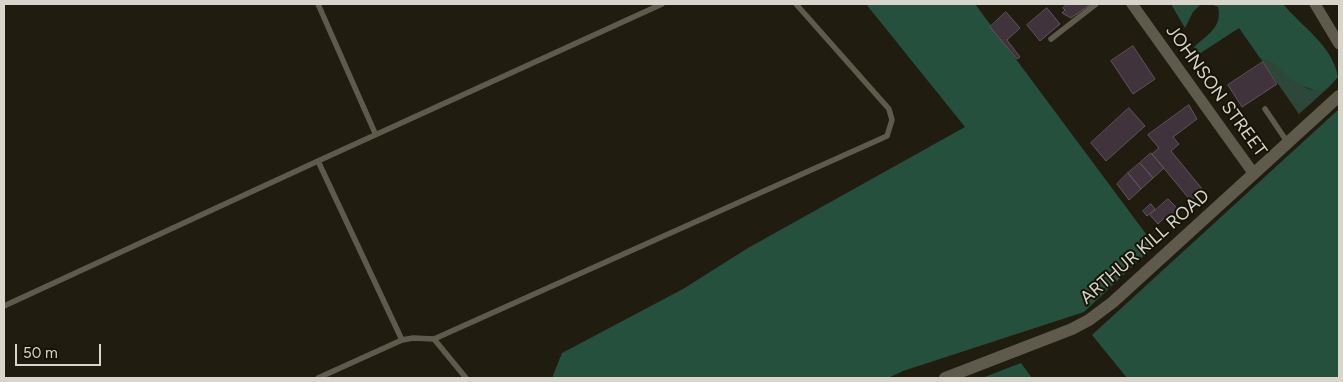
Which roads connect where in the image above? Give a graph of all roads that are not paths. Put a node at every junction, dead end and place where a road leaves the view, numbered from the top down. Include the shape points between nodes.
1 (318, 4) edge
2 (662, 4) edge
3 (796, 4) edge
4 (1096, 4) edge
5 (1132, 4) edge
6 (1315, 4) edge
7 (1051, 39) dead end
8 (1339, 44) edge
9 (1339, 96) edge
10 (1265, 109) dead end
11 (375, 133) junction
12 (1288, 143) junction
13 (318, 161) junction
14 (1254, 174) junction
15 (4, 306) edge
16 (402, 340) junction
17 (434, 340) junction
18 (318, 378) edge
19 (466, 378) edge
20 (945, 378) edge

1 - 11 lane
2 - 11 lane
3 - 17 lane via 889,109 892,120 887,136
4 - 7 lane
5 - 14 street, JOHNSON STREET
6 - 8 street
9 - 12 street, ARTHUR KILL ROAD
10 - 12 lane
11 - 13 lane
12 - 14 street, ARTHUR KILL ROAD
13 - 15 lane
13 - 16 lane
14 - 20 street, ARTHUR KILL ROAD via 1089,320
16 - 17 lane
16 - 18 lane
17 - 19 lane

